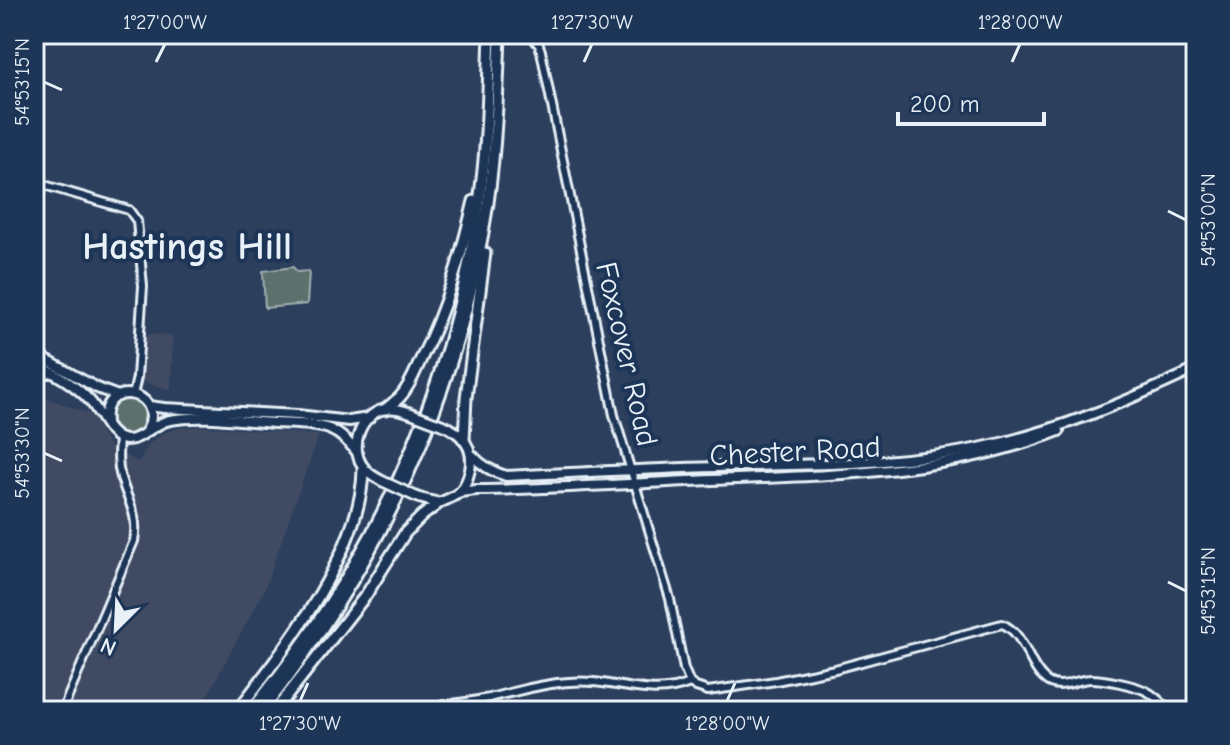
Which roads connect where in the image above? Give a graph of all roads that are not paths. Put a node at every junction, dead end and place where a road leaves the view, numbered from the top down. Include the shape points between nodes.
1 (490, 34) edge
2 (500, 34) edge
3 (530, 34) edge
4 (487, 127) junction
5 (493, 166) junction
6 (34, 182) edge
7 (34, 353) edge
8 (34, 366) edge
9 (1196, 369) edge
10 (133, 395) junction
11 (118, 396) junction
12 (1122, 403) junction
13 (149, 406) junction
14 (386, 409) junction
15 (369, 418) junction
16 (106, 423) junction
17 (147, 430) junction
18 (119, 438) junction
19 (464, 440) junction
20 (357, 452) junction
21 (472, 455) junction
22 (363, 467) junction
23 (632, 469) junction
24 (635, 483) junction
25 (460, 492) junction
26 (439, 503) junction
27 (690, 683) junction
28 (415, 709) dead end
29 (62, 711) edge
30 (237, 711) edge
31 (251, 711) edge
32 (262, 711) edge
33 (275, 711) edge
34 (1170, 711) edge

1 - 4 highway
2 - 5 highway
3 - 23 street, Foxcover Road via 541,51 614,415
4 - 14 highway via 452,284 409,384
4 - 31 highway via 474,232 457,311 408,457 345,579
5 - 19 highway
5 - 32 highway via 466,314 415,460 345,596
6 - 10 street via 129,210 137,221 143,286
7 - 11 main road
8 - 16 main road via 62,379 92,403
9 - 12 main road, Chester Road
10 - 11 main road
10 - 13 main road
11 - 16 main road via 106,411
12 - 23 main road, Chester Road via 1022,438 930,456
12 - 24 main road, Chester Road via 1024,444 927,466
13 - 15 main road via 349,421
13 - 17 main road
14 - 15 main road
14 - 19 main road, bridge via 448,427
15 - 20 main road via 359,432
16 - 18 main road
17 - 18 main road via 131,440
17 - 20 main road via 166,421 211,418 318,426 342,437
18 - 29 street via 117,461 135,516 134,541
19 - 21 main road
20 - 22 main road
21 - 23 main road, Chester Road via 506,476
21 - 25 main road
22 - 26 main road, bridge via 382,481
22 - 30 highway via 362,494 334,567 296,632
23 - 24 street, Foxcover Road
24 - 25 main road, Chester Road
24 - 27 street, Foxcover Road
25 - 26 main road
26 - 33 highway via 405,533 366,595
27 - 28 street via 650,691 562,682
27 - 34 street via 708,691 776,681 1002,624 1014,631 1049,682 1094,679 1142,689

